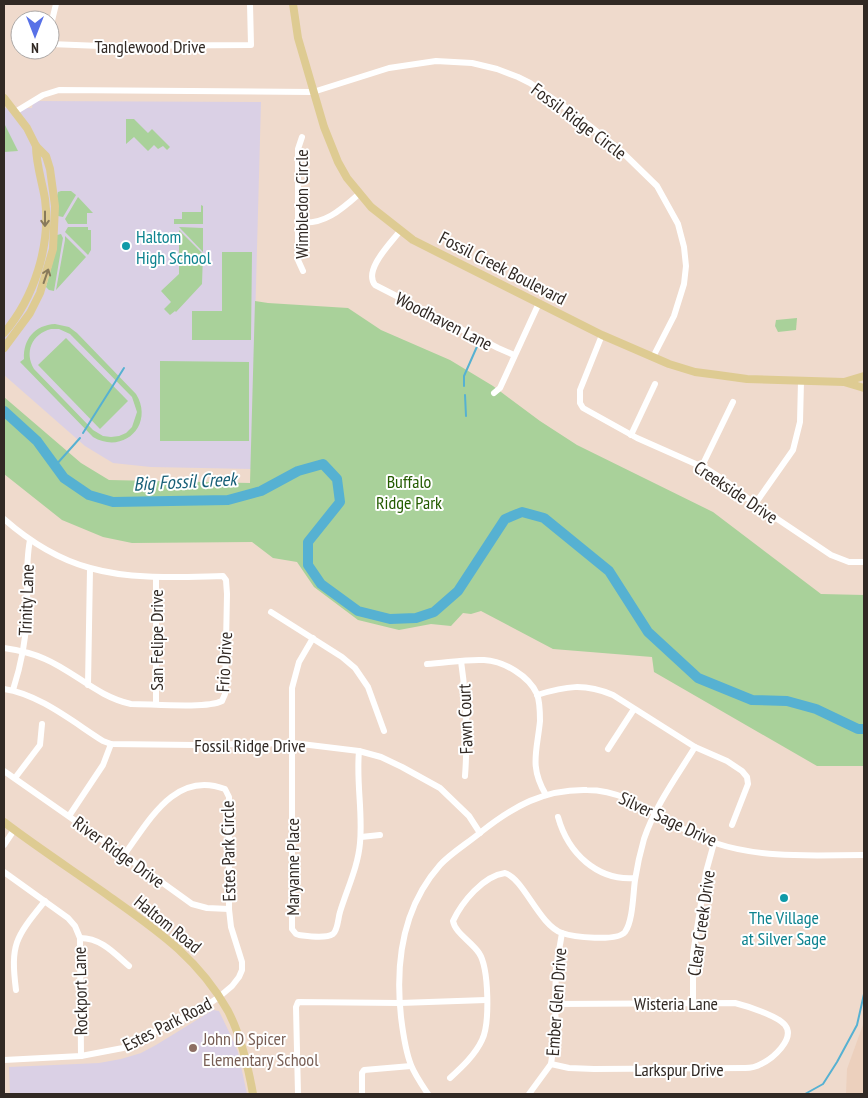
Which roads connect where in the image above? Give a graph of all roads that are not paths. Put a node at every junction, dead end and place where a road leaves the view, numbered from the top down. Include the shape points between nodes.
1 (250, 4) edge
2 (293, 4) edge
3 (60, 44) edge
4 (314, 92) junction
5 (4, 98) edge
6 (15, 112) junction
7 (302, 137) dead end
8 (36, 146) junction
9 (53, 186) junction
10 (42, 187) junction
11 (360, 194) junction
12 (298, 222) junction
13 (400, 231) junction
14 (303, 271) dead end
15 (30, 291) junction
16 (40, 292) junction
17 (539, 303) junction
18 (4, 333) edge
19 (602, 335) junction
20 (4, 348) edge
21 (514, 355) junction
22 (653, 357) junction
23 (864, 376) edge
24 (801, 381) junction
25 (844, 382) junction
26 (655, 384) dead end
27 (864, 388) edge
28 (494, 393) dead end
29 (733, 402) dead end
30 (631, 435) junction
31 (702, 466) junction
32 (755, 504) junction
33 (4, 520) edge
34 (30, 540) junction
35 (862, 562) edge
36 (90, 568) junction
37 (156, 577) junction
38 (272, 612) dead end
39 (313, 638) junction
40 (4, 648) edge
41 (24, 651) junction
42 (461, 661) junction
43 (427, 664) dead end
44 (88, 685) junction
45 (4, 689) edge
46 (13, 690) junction
47 (537, 694) junction
48 (156, 704) junction
49 (634, 709) junction
50 (42, 724) dead end
51 (384, 731) dead end
52 (293, 743) junction
53 (111, 744) junction
54 (695, 747) junction
55 (608, 749) dead end
56 (359, 751) junction
57 (4, 771) edge
58 (465, 776) dead end
59 (15, 778) junction
60 (546, 795) junction
61 (655, 813) junction
62 (69, 816) junction
63 (558, 817) dead end
64 (4, 822) edge
65 (732, 825) dead end
66 (14, 830) junction
67 (480, 833) junction
68 (380, 835) dead end
69 (360, 836) junction
70 (714, 843) junction
71 (4, 845) edge
72 (124, 854) junction
73 (864, 855) edge
74 (4, 872) edge
75 (635, 878) junction
76 (45, 901) junction
77 (229, 909) junction
78 (231, 927) joint
79 (562, 933) junction
80 (80, 938) junction
81 (129, 966) dead end
82 (16, 990) dead end
83 (219, 997) junction
84 (486, 1000) junction
85 (400, 1003) junction
86 (693, 1003) junction
87 (555, 1004) junction
88 (788, 1030) joint
89 (81, 1056) junction
90 (4, 1060) edge
91 (551, 1064) junction
92 (411, 1066) junction
93 (450, 1078) dead end
94 (253, 1094) edge
95 (298, 1094) edge
96 (362, 1094) edge
97 (428, 1094) edge
98 (529, 1094) edge

1 - 3 street, Tanglewood Drive via 251,45
2 - 4 main road, Fossil Creek Boulevard via 298,38
4 - 6 street, Fossil Ridge Circle via 59,90 42,95
4 - 11 main road, Fossil Creek Boulevard via 338,162
4 - 22 street, Fossil Ridge Circle via 388,68 436,61 472,63 524,80 576,114 657,186 678,224 686,266 684,284 674,316
5 - 6 main road
6 - 8 main road
7 - 12 street, Wimbledon Circle via 298,149
8 - 9 main road via 46,156
8 - 10 main road
9 - 10 main road
16 -> 9 main road via 53,249
10 -> 15 main road via 45,232
11 - 12 street via 330,217 316,222
11 - 13 main road, Fossil Creek Boulevard
12 - 14 street, Wimbledon Circle via 298,260
13 - 17 main road, Fossil Creek Boulevard
13 - 21 street, Woodhaven Lane via 374,266 371,278 374,286
15 - 16 main road
15 - 18 main road
16 - 20 main road via 30,313
17 - 19 main road, Fossil Creek Boulevard
17 - 21 street
19 - 22 main road, Fossil Creek Boulevard
19 - 30 street, Creekside Drive via 579,394 583,408
21 - 28 street via 500,388
22 - 24 main road, Fossil Creek Boulevard via 695,372 747,379
23 - 25 main road, Fossil Creek Boulevard
24 - 25 main road, Fossil Creek Boulevard
24 - 32 street via 800,422 793,450
25 - 27 main road, Fossil Creek Boulevard
26 - 30 street
29 - 31 street
30 - 31 street, Creekside Drive
31 - 32 street, Creekside Drive
32 - 35 street, Creekside Drive via 831,555 849,562
33 - 34 street
34 - 36 street
34 - 41 street, Trinity Lane via 26,564
36 - 37 street
36 - 44 street
37 - 48 street, San Felipe Drive
37 - 48 street, Frio Drive via 223,576 227,594 222,701 204,705
38 - 39 street
39 - 51 street via 342,657 360,674
39 - 52 street, Maryanne Place via 294,677
40 - 41 street, Frio Drive
41 - 44 street, Frio Drive via 44,658
41 - 46 street, Trinity Lane
42 - 43 street
42 - 47 street via 485,660 503,664 520,674
42 - 58 street, Fawn Court via 468,723
44 - 48 street, Frio Drive via 122,702
45 - 46 street, Fossil Ridge Drive
46 - 53 street, Fossil Ridge Drive via 40,702
47 - 49 street via 573,686 589,687 613,695
47 - 60 street via 540,718 535,763 538,782
49 - 54 street
49 - 55 street
50 - 59 street via 40,745
52 - 53 street, Fossil Ridge Drive
52 - 56 street, Fossil Ridge Drive
52 - 69 street, Maryanne Place via 292,929 296,934 322,936 335,931 359,855
53 - 62 street via 102,765
54 - 61 street
54 - 65 street via 727,761 747,777 747,790
56 - 67 street, Fossil Ridge Drive via 402,767 440,788 469,816
56 - 69 street, Maryanne Place
57 - 59 street, River Ridge Drive
59 - 62 street, River Ridge Drive
60 - 61 street, Silver Sage Drive via 567,790 605,792 627,798
60 - 67 street, Silver Sage Drive via 515,808
61 - 70 street, Silver Sage Drive
61 - 75 street via 643,841
62 - 72 street, River Ridge Drive
63 - 75 street via 575,850 589,865 604,874
64 - 66 main road, Haltom Road
66 - 71 street
66 - 83 main road, Haltom Road via 174,944
67 - 85 street, Silver Sage Drive via 441,864 417,898 400,949
68 - 69 street
70 - 73 street, Silver Sage Drive via 756,853
70 - 86 street, Clear Creek Drive via 694,946
72 - 77 street, River Ridge Drive via 192,904
72 - 77 street, Estes Park Circle via 160,806 180,790 210,785 225,789 229,797
74 - 76 street, Rockport Lane
75 - 79 street via 630,916 623,934 600,938
76 - 80 street, Rockport Lane via 76,926
76 - 82 street via 18,936 13,958
77 - 78 street, Estes Park Circle
78 - 83 street, Estes Park Road via 242,970 240,977
79 - 84 street via 536,910 510,875 498,874 482,885 453,921 484,962
79 - 87 street, Ember Glen Drive
80 - 81 street via 98,941
80 - 89 street, Rockport Lane
83 - 89 street, Estes Park Road via 191,1016 123,1048
83 - 94 main road, Haltom Road via 245,1056
84 - 85 street
84 - 93 street via 487,1022 483,1040
85 - 92 street, Silver Sage Drive
85 - 95 street via 297,1004
86 - 87 street, Wisteria Lane
86 - 88 street, Wisteria Lane via 745,1006 779,1020
87 - 91 street, Ember Glen Drive via 556,1029
88 - 91 street, Larkspur Drive via 786,1040 775,1053 762,1064 745,1068 594,1069
89 - 90 street, Estes Park Road
91 - 98 street, Ember Glen Drive
92 - 96 street via 364,1070
92 - 97 street, Silver Sage Drive

